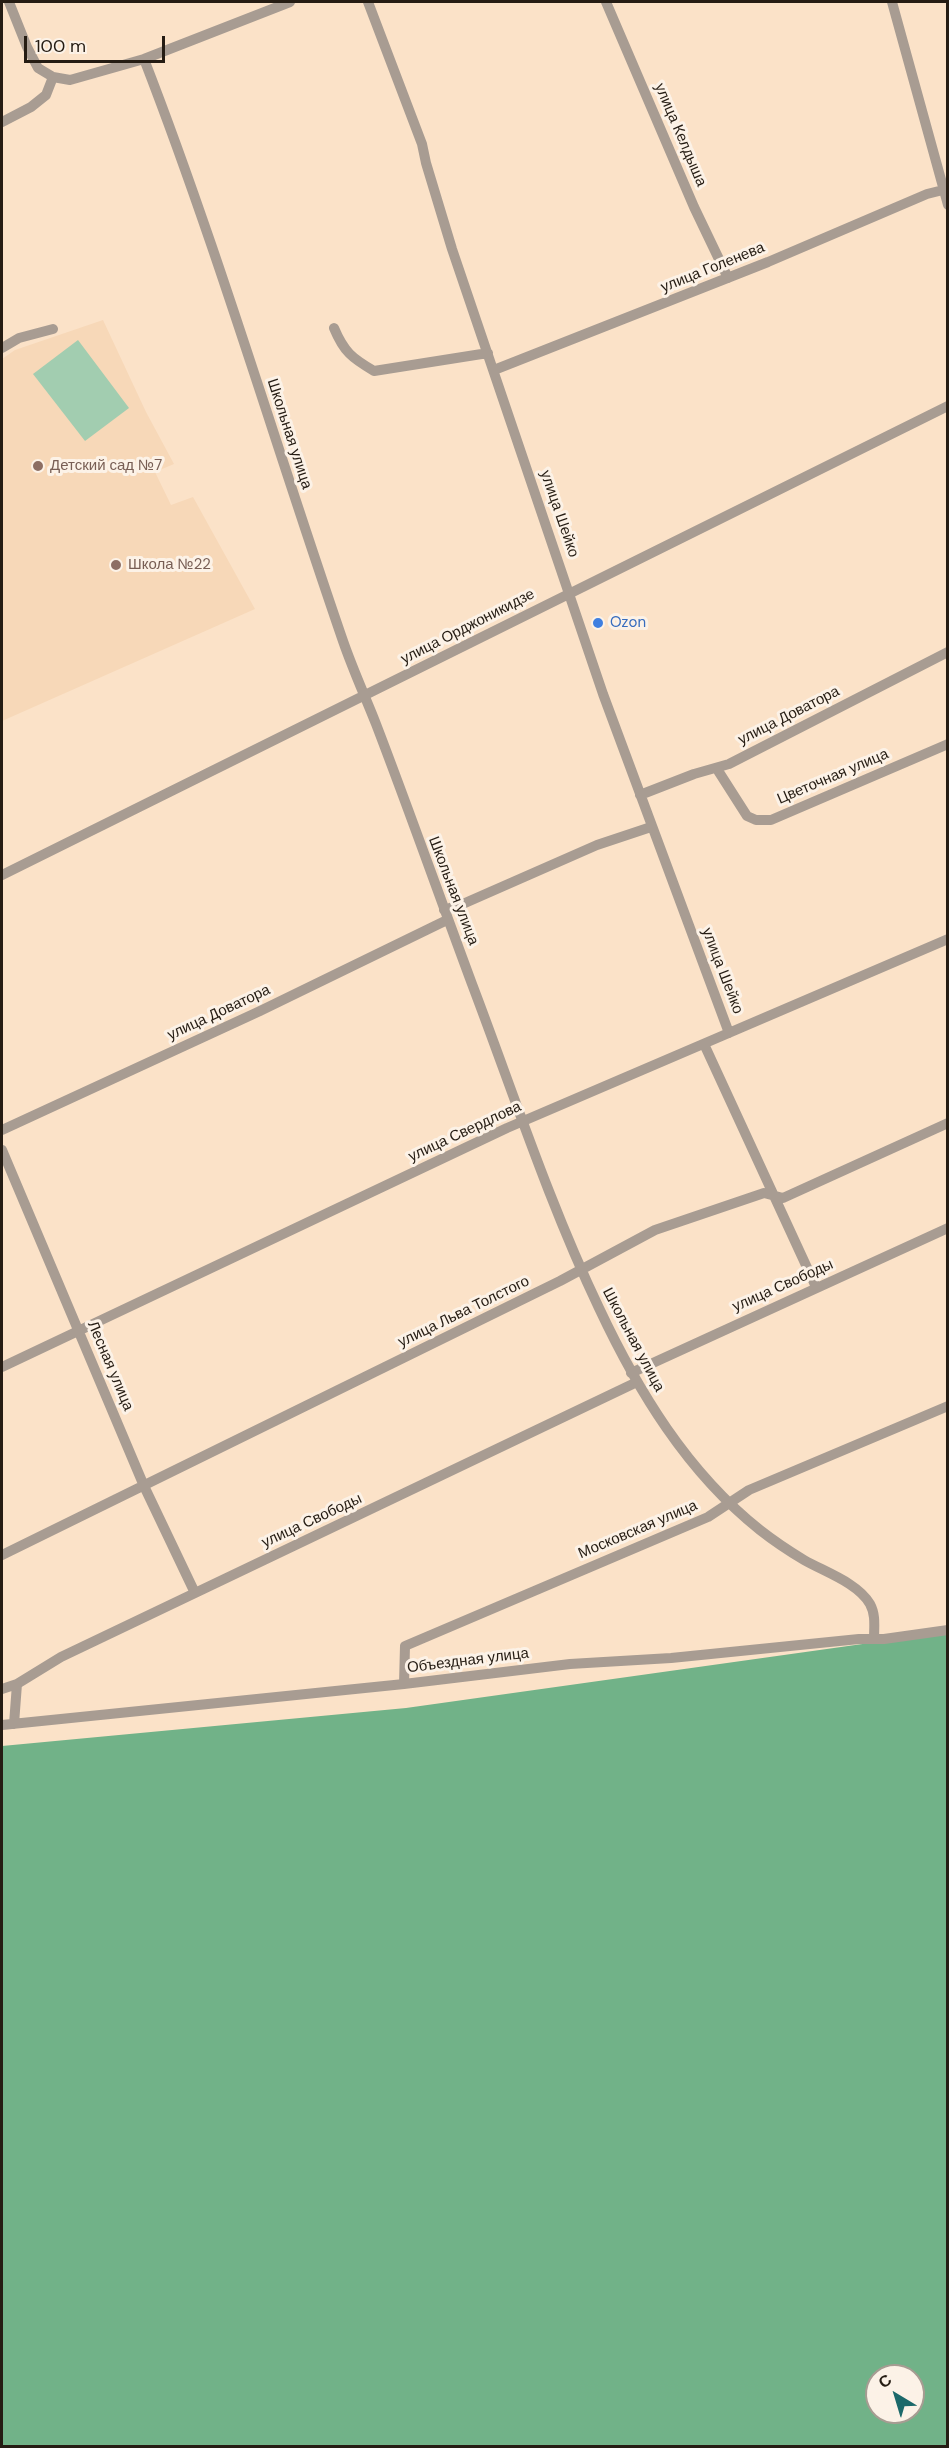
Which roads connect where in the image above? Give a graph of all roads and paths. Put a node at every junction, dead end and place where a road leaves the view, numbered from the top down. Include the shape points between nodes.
1 (9, 2) edge
2 (291, 2) edge
3 (368, 2) edge
4 (606, 2) edge
5 (895, 2) edge
6 (144, 59) junction
7 (52, 77) junction
8 (2, 122) edge
9 (943, 190) junction
10 (948, 205) edge
11 (728, 278) junction
12 (334, 328) dead end
13 (53, 329) dead end
14 (2, 348) edge
15 (488, 352) junction
16 (494, 370) junction
17 (948, 406) edge
18 (570, 594) junction
19 (948, 652) edge
20 (364, 695) junction
21 (948, 744) edge
22 (717, 769) junction
23 (640, 795) junction
24 (651, 827) junction
25 (2, 874) edge
26 (445, 915) junction
27 (948, 939) edge
28 (729, 1033) junction
29 (704, 1044) junction
30 (522, 1122) junction
31 (948, 1124) edge
32 (2, 1130) edge
33 (2, 1150) edge
34 (776, 1197) junction
35 (948, 1228) edge
36 (582, 1270) junction
37 (816, 1287) junction
38 (78, 1329) junction
39 (2, 1367) edge
40 (634, 1377) junction
41 (948, 1406) edge
42 (144, 1486) junction
43 (730, 1502) junction
44 (2, 1555) edge
45 (195, 1593) junction
46 (943, 1631) edge
47 (874, 1639) junction
48 (17, 1684) junction
49 (404, 1684) junction
50 (2, 1689) edge
51 (14, 1724) junction
52 (2, 1725) edge

1 - 7 street via 34,63
2 - 6 street
3 - 15 street, улица Шейко via 422,144 452,249
4 - 11 street, улица Келдыша
5 - 9 street
6 - 7 street via 82,78
6 - 20 street, Школьная улица
7 - 8 street via 45,95
9 - 10 street
9 - 11 street, улица Голенева
11 - 16 street, улица Голенева
12 - 15 street via 350,357 374,371
13 - 14 street via 19,338
15 - 16 street, улица Шейко
16 - 18 street, улица Шейко
17 - 18 street, улица Орджоникидзе
18 - 20 street, улица Орджоникидзе
18 - 23 street, улица Шейко
19 - 22 street, улица Доватора
20 - 25 street, улица Орджоникидзе
20 - 26 street, Школьная улица
21 - 22 street, Цветочная улица via 771,820 747,816
22 - 23 street, улица Доватора
23 - 24 street, улица Шейко
24 - 26 street, улица Доватора via 597,845
24 - 28 street, улица Шейко
26 - 30 street, Школьная улица
26 - 32 street, улица Доватора via 260,1011
27 - 28 street, улица Свердлова
28 - 29 street, улица Свердлова
29 - 30 street, улица Свердлова
29 - 34 street
30 - 36 street, Школьная улица
30 - 38 street, улица Свердлова
31 - 34 street, улица Льва Толстого via 783,1198
33 - 38 street, Лесная улица
34 - 36 street, улица Льва Толстого via 764,1193 655,1230
34 - 37 street
35 - 37 street, улица Свободы
36 - 40 street, Школьная улица
36 - 42 street, улица Льва Толстого
37 - 40 street, улица Свободы
38 - 39 street, улица Свердлова
38 - 42 street, Лесная улица
40 - 43 street, Школьная улица via 658,1417
40 - 45 street, улица Свободы
41 - 43 street, Московская улица via 749,1490
42 - 44 street, улица Льва Толстого
42 - 45 street, Лесная улица
43 - 47 street, Школьная улица via 774,1540 868,1600 874,1616
43 - 49 street, Московская улица via 708,1517 405,1646
45 - 48 street, улица Свободы via 61,1657
46 - 47 street, Объездная улица
47 - 49 street, Объездная улица via 570,1664
48 - 50 street, улица Свободы
48 - 51 street
49 - 51 street, Объездная улица
51 - 52 street, Объездная улица

